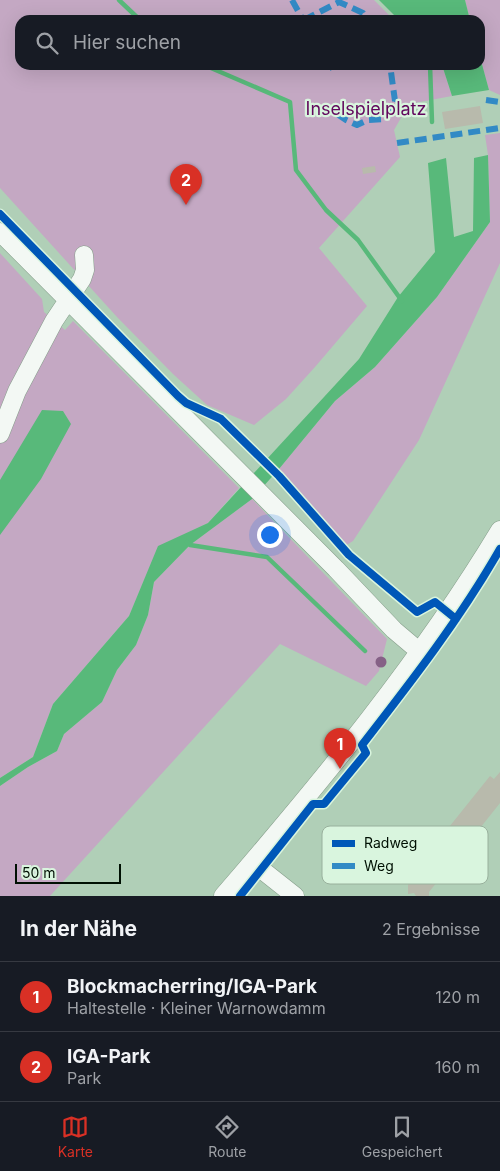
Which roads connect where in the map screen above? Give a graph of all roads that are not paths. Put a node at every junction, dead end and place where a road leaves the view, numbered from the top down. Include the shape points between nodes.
1 (0, 232) edge
2 (84, 254) dead end
3 (69, 301) junction
4 (0, 434) edge
5 (500, 530) edge
6 (420, 652) junction
7 (252, 862) junction
8 (223, 896) edge
9 (296, 896) edge

1 - 3 street
2 - 3 street via 85,270
3 - 4 street via 54,321 17,390
3 - 6 street via 394,630
5 - 6 street
6 - 7 street
7 - 8 street
7 - 9 street

